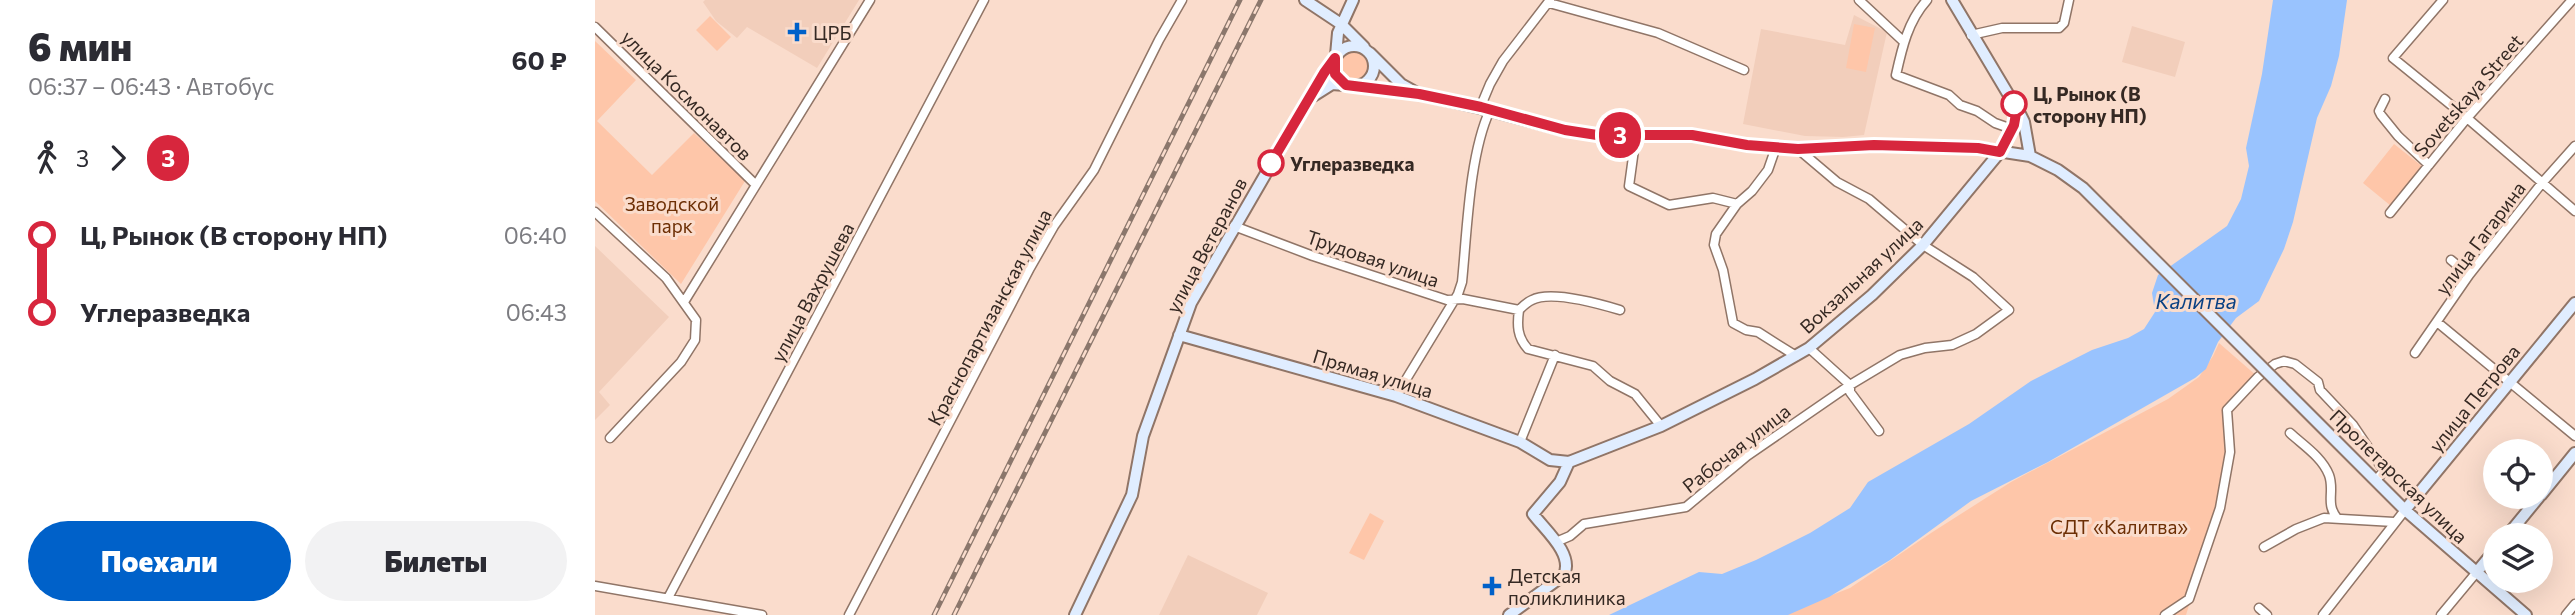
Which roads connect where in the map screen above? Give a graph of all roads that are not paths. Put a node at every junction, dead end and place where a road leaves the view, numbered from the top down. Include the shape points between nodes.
1 (870, 0) edge
2 (984, 0) edge
3 (1182, 0) edge
4 (1305, 0) edge
5 (1353, 0) edge
6 (1859, 0) edge
7 (1927, 0) edge
8 (1952, 0) edge
9 (2069, 0) edge
10 (2443, 0) edge
11 (2572, 0) edge
12 (1550, 1) edge
13 (1341, 24) junction
14 (595, 27) edge
15 (1971, 35) junction
16 (1903, 41) junction
17 (1368, 51) junction
18 (1335, 57) junction
19 (1744, 70) dead end
20 (1349, 85) junction
21 (1419, 94) junction
22 (2385, 99) dead end
23 (1308, 100) junction
24 (2017, 108) junction
25 (1485, 109) junction
26 (2467, 118) junction
27 (2012, 129) junction
28 (1636, 135) junction
29 (2575, 146) edge
30 (1776, 147) junction
31 (1798, 149) junction
32 (2000, 152) junction
33 (2030, 156) junction
34 (2429, 164) junction
35 (2542, 183) junction
36 (756, 185) junction
37 (1737, 204) junction
38 (2575, 211) edge
39 (595, 212) edge
40 (2391, 213) dead end
41 (1234, 226) junction
42 (1923, 245) junction
43 (2451, 260) dead end
44 (2469, 275) junction
45 (1453, 299) junction
46 (684, 302) junction
47 (2575, 303) edge
48 (1519, 310) junction
49 (1620, 310) dead end
50 (2437, 322) junction
51 (1179, 335) junction
52 (1809, 348) junction
53 (2414, 353) dead end
54 (1555, 355) junction
55 (1796, 356) junction
56 (2509, 382) junction
57 (1850, 385) junction
58 (1396, 396) junction
59 (1661, 426) junction
60 (1879, 431) dead end
61 (2290, 433) dead end
62 (2575, 436) edge
63 (610, 438) dead end
64 (1520, 442) junction
65 (2575, 453) edge
66 (1550, 460) joint
67 (1569, 462) junction
68 (2376, 480) junction
69 (2553, 480) edge
70 (2529, 509) edge
71 (2405, 510) junction
72 (2337, 518) junction
73 (2394, 522) junction
74 (2518, 523) edge
75 (1556, 542) junction
76 (2264, 547) dead end
77 (2483, 565) edge
78 (2476, 573) junction
79 (595, 586) edge
80 (668, 598) junction
81 (2575, 604) edge
82 (2259, 608) dead end
83 (762, 615) edge
84 (849, 615) edge
85 (1075, 615) edge
86 (1509, 615) edge
87 (2165, 615) edge
88 (2267, 615) edge
89 (2323, 615) edge
90 (2441, 615) edge
91 (2526, 615) edge
92 (2566, 615) edge

1 - 36 street
2 - 80 street, улица Вахрушева
3 - 84 street, Краснопартизанская улица via 1094,170 1030,268
4 - 13 main road
5 - 13 main road
6 - 16 street
7 - 16 street
8 - 15 main road
9 - 15 street via 2059,28 2001,28
10 - 26 street via 2393,58
11 - 26 street, Sovetskaya Street
12 - 19 street via 1658,33
12 - 25 street via 1503,61 1490,84
13 - 17 main road
13 - 18 main road
14 - 36 street, улица Космонавтов
15 - 24 main road
16 - 27 street via 1896,75 1949,95 1960,105
17 - 18 main road via 1350,46
17 - 20 main road via 1374,66 1370,78
17 - 21 main road via 1401,84
18 - 20 main road via 1335,74
18 - 23 main road, улица Ветеранов
20 - 21 street
20 - 23 main road via 1325,86
21 - 25 main road
22 - 34 street via 2381,115
23 - 41 main road, улица Ветеранов
24 - 27 street
24 - 33 main road
25 - 28 main road via 1565,130
25 - 45 street via 1462,282
26 - 34 street, Sovetskaya Street
26 - 35 street
27 - 32 street
28 - 30 main road via 1692,135
28 - 37 street via 1629,186 1635,191 1669,205 1713,198
29 - 35 street, улица Гагарина
30 - 31 main road
30 - 37 street via 1768,170
31 - 32 main road via 1874,145
31 - 42 street via 1837,182 1869,199
32 - 33 main road
32 - 42 main road, Вокзальная улица
33 - 68 main road, Пролетарская улица, bridge via 2083,188
34 - 40 street, Sovetskaya Street
35 - 38 street
35 - 44 street, улица Гагарина
36 - 46 street
37 - 55 street via 1716,234 1714,246 1733,323 1758,332
39 - 46 street via 666,278
41 - 45 street, Трудовая улица
41 - 51 main road, улица Ветеранов via 1191,303
42 - 52 main road, Вокзальная улица
42 - 57 street, Рабочая улица via 1973,277 2009,310 1976,334 1952,345 1900,355
43 - 44 street
44 - 50 street, улица Гагарина
45 - 48 street, Трудовая улица
45 - 58 street
46 - 63 street via 695,320 695,340 681,362
47 - 56 main road, улица Петрова
48 - 49 street via 1540,297 1589,300
48 - 54 street via 1521,341 1528,349
50 - 53 street, улица Гагарина
50 - 56 street
51 - 58 main road, Прямая улица
51 - 85 main road, улица Ветеранов via 1143,436 1132,495
52 - 55 main road, Вокзальная улица
52 - 57 street
54 - 59 street via 1593,366 1635,394
54 - 64 street
55 - 59 main road, Вокзальная улица
56 - 62 street
56 - 71 main road, улица Петрова
57 - 60 street via 1850,392
57 - 75 street, Рабочая улица via 1747,456 1686,507 1584,524
58 - 64 main road, Прямая улица
59 - 67 main road, Вокзальная улица
61 - 72 street via 2319,458 2329,475 2329,506
64 - 66 main road, Прямая улица
65 - 69 main road
66 - 67 main road, Вокзальная улица
67 - 75 main road via 1560,482 1533,514
68 - 71 main road, Пролетарская улица
68 - 87 street via 2383,471 2380,465 2318,382 2295,364 2275,364 2227,410 2230,452 2220,508 2189,599
70 - 74 main road
71 - 73 street, улица Петрова
71 - 78 main road, Пролетарская улица
72 - 73 street
72 - 76 street via 2305,525
73 - 89 street, улица Петрова
75 - 86 main road via 1566,560 1565,575
77 - 78 main road
78 - 90 street
78 - 91 main road, Пролетарская улица
79 - 80 street
80 - 83 street
81 - 92 street
82 - 88 street

